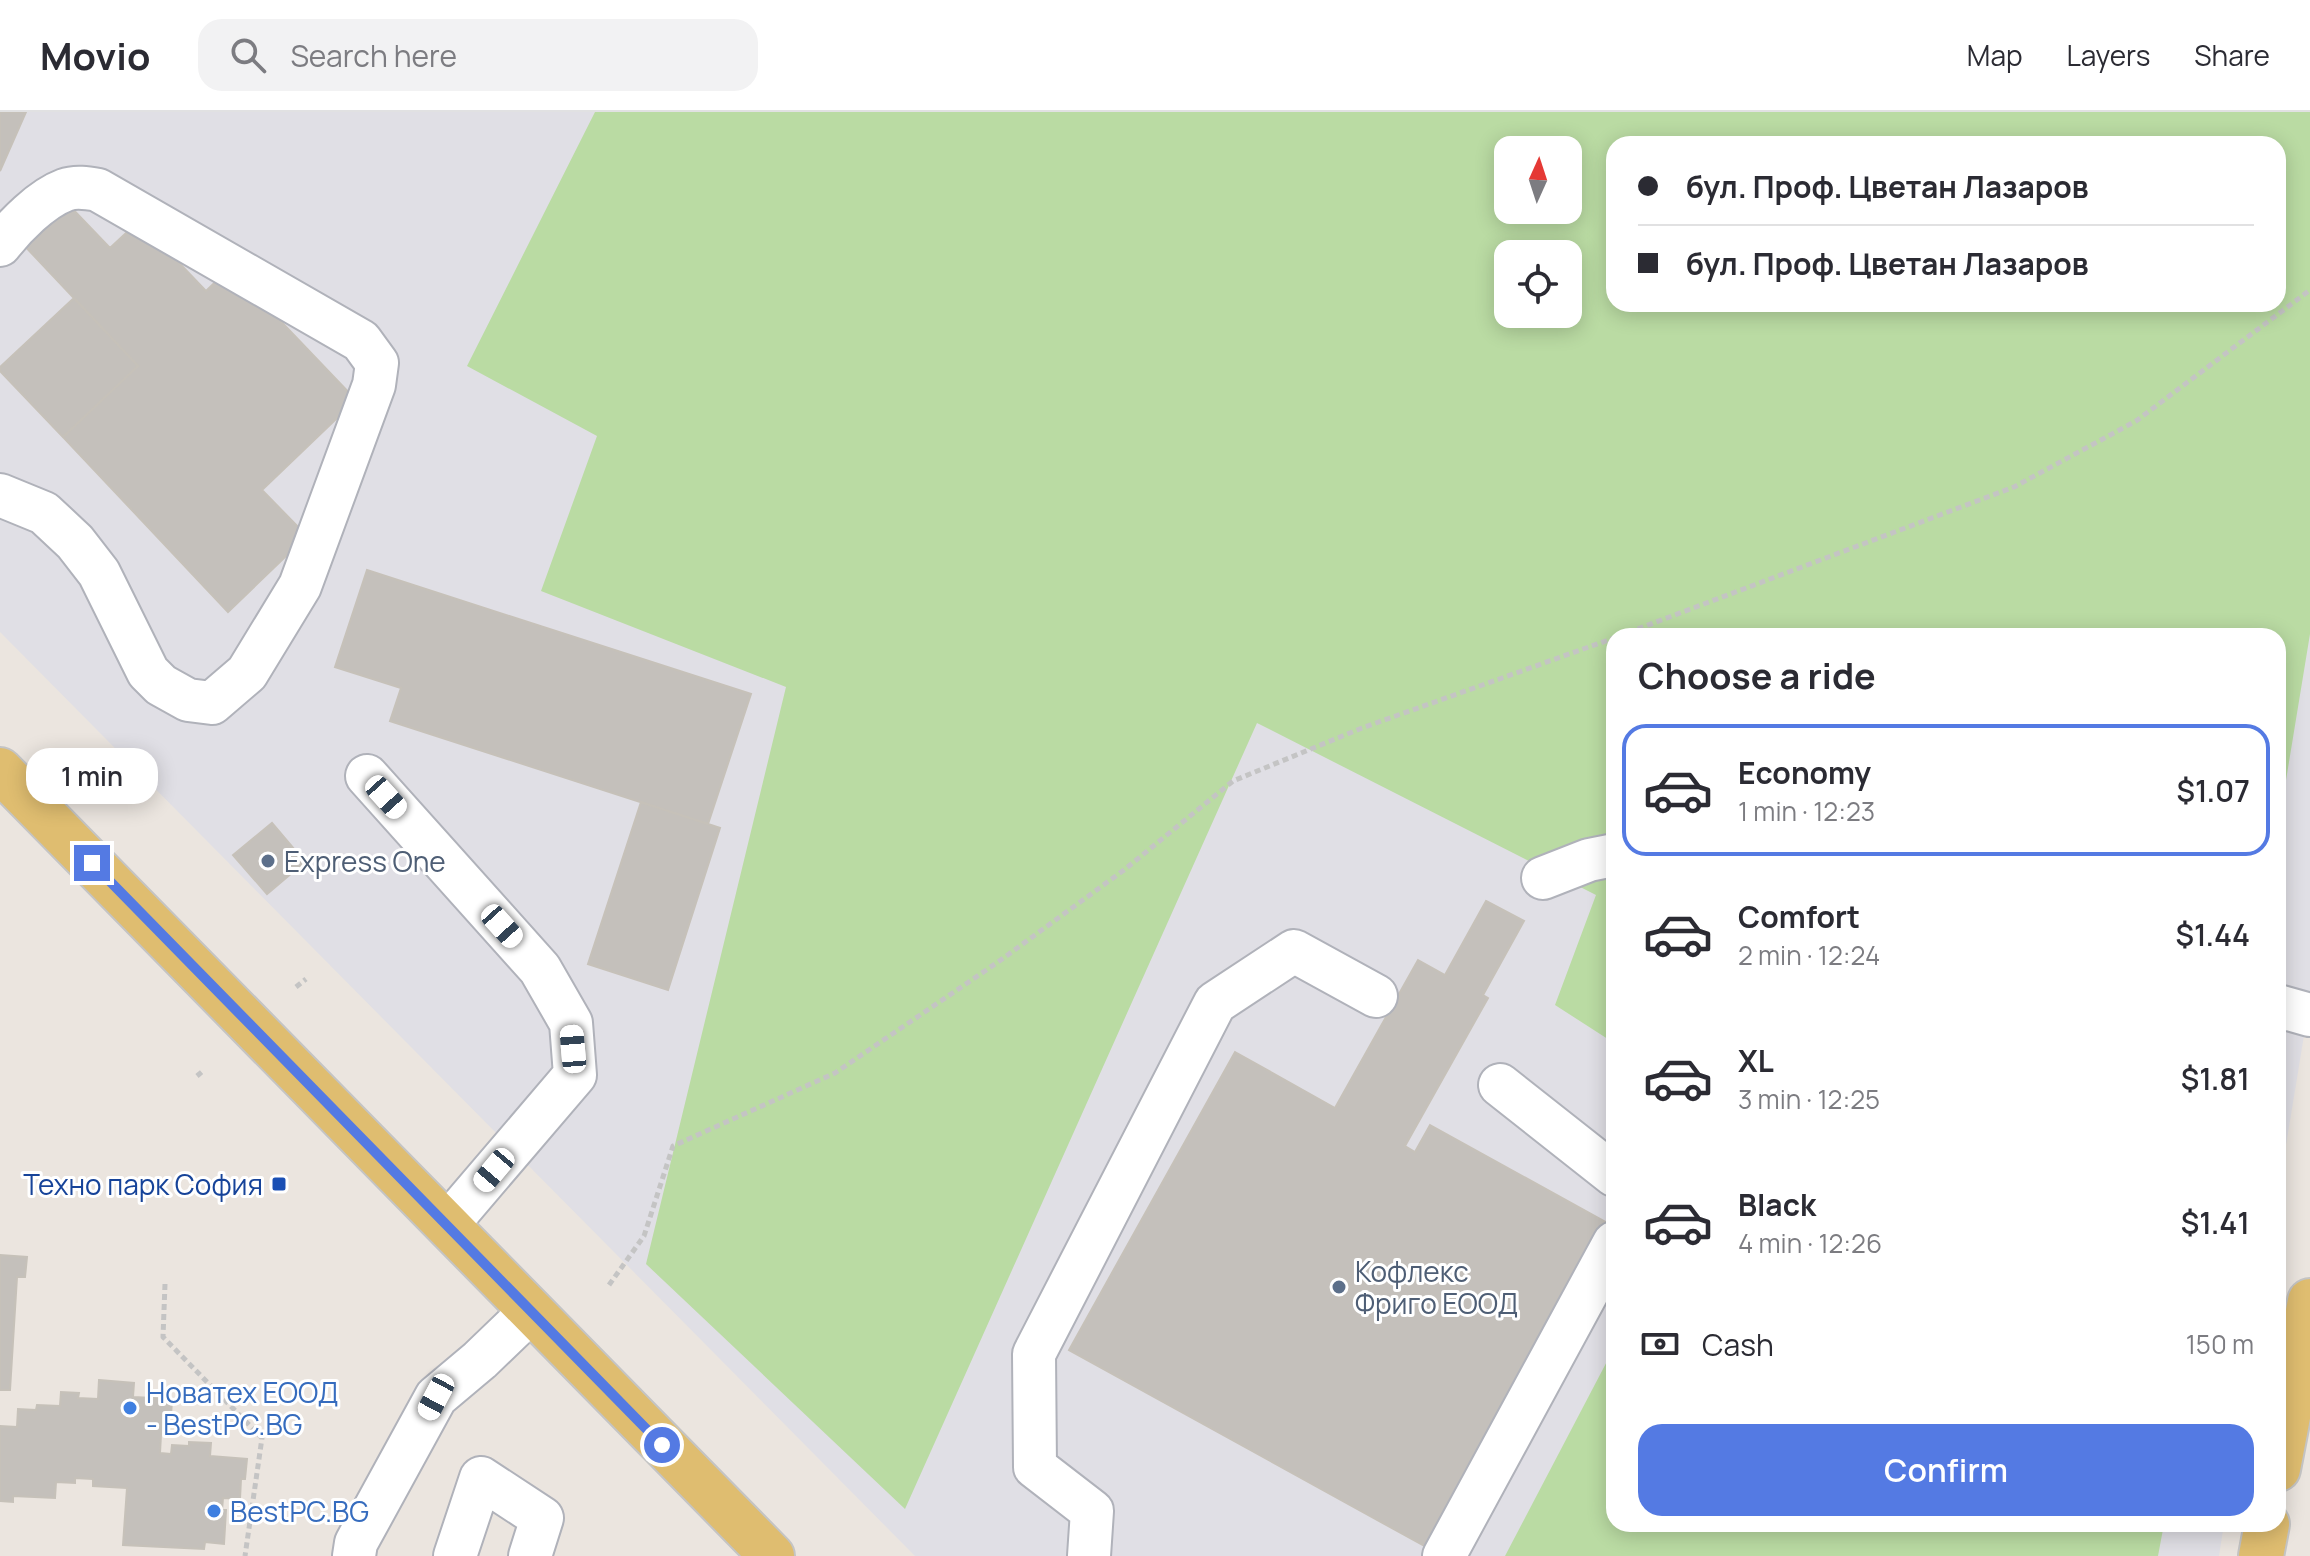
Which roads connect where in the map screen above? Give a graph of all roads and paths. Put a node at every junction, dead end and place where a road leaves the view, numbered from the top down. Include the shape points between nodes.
1 (0, 245) edge
2 (2310, 290) edge
3 (2286, 308) edge
4 (2281, 312) edge
5 (0, 495) edge
6 (1640, 628) edge
7 (1606, 641) edge
8 (0, 770) edge
9 (367, 776) dead end
10 (1606, 857) edge
11 (1543, 878) dead end
12 (306, 979) dead end
13 (296, 987) dead end
14 (1376, 996) dead end
15 (2286, 1008) edge
16 (2310, 1015) edge
17 (204, 1070) dead end
18 (197, 1076) dead end
19 (1500, 1085) dead end
20 (1606, 1169) edge
21 (447, 1225) junction
22 (1606, 1258) edge
23 (165, 1284) dead end
24 (609, 1285) dead end
25 (2310, 1301) edge
26 (531, 1311) junction
27 (2286, 1427) edge
28 (2266, 1532) edge
29 (245, 1556) edge
30 (354, 1556) edge
31 (455, 1556) edge
32 (530, 1556) edge
33 (772, 1556) edge
34 (1089, 1556) edge
35 (1444, 1556) edge
36 (2261, 1556) edge

1 - 5 street via 66,189 98,190 361,341 377,363 374,385 300,586 247,673 212,703 188,700 161,685 148,672 99,573 75,542 44,513
2 - 3 path
4 - 6 path via 2136,421 2014,487
7 - 24 path via 1362,728 1233,781 1124,870 835,1073 673,1146 644,1236
8 - 21 main road
9 - 21 street via 540,969 571,1023 575,1075
10 - 11 street
12 - 13 path
14 - 34 street via 1294,951 1215,1003 1034,1354 1035,1467 1092,1511
15 - 16 street
17 - 18 path
19 - 20 street
21 - 26 main road
22 - 35 street
23 - 29 path via 163,1337 262,1438
25 - 27 main road
26 - 30 street via 436,1397 356,1543
26 - 33 main road
28 - 36 main road
31 - 32 street via 481,1478 542,1518

